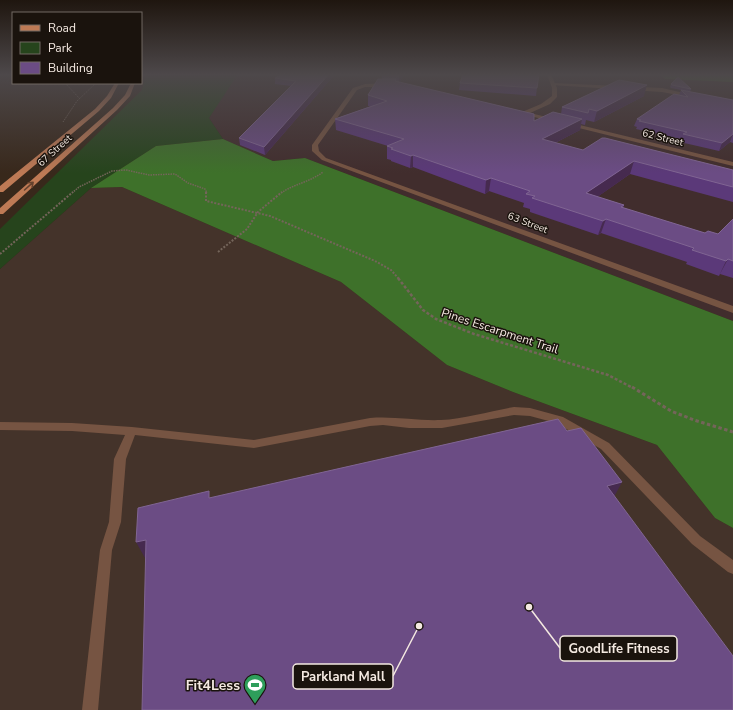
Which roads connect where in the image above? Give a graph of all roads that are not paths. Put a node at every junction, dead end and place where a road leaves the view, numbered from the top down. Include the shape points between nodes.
1 (100, 107) edge
2 (117, 107) edge
3 (342, 107) edge
4 (537, 107) edge
5 (517, 112) edge
6 (524, 113) junction
7 (733, 164) edge
8 (0, 190) edge
9 (0, 212) edge
10 (733, 310) edge
11 (0, 426) edge
12 (132, 431) junction
13 (733, 568) edge
14 (90, 710) edge

1 - 8 main road, 67 Street
9 -> 2 main road, 67 Street
3 - 10 street, 63 Street via 315,145 316,152 324,158
4 - 6 street
5 - 6 street, 62 Street
6 - 7 street, 62 Street
11 - 12 lane
12 - 13 lane via 254,444 370,422 442,424 506,411 530,412 559,420 605,446 696,540
12 - 14 lane via 120,459 114,522 106,550

